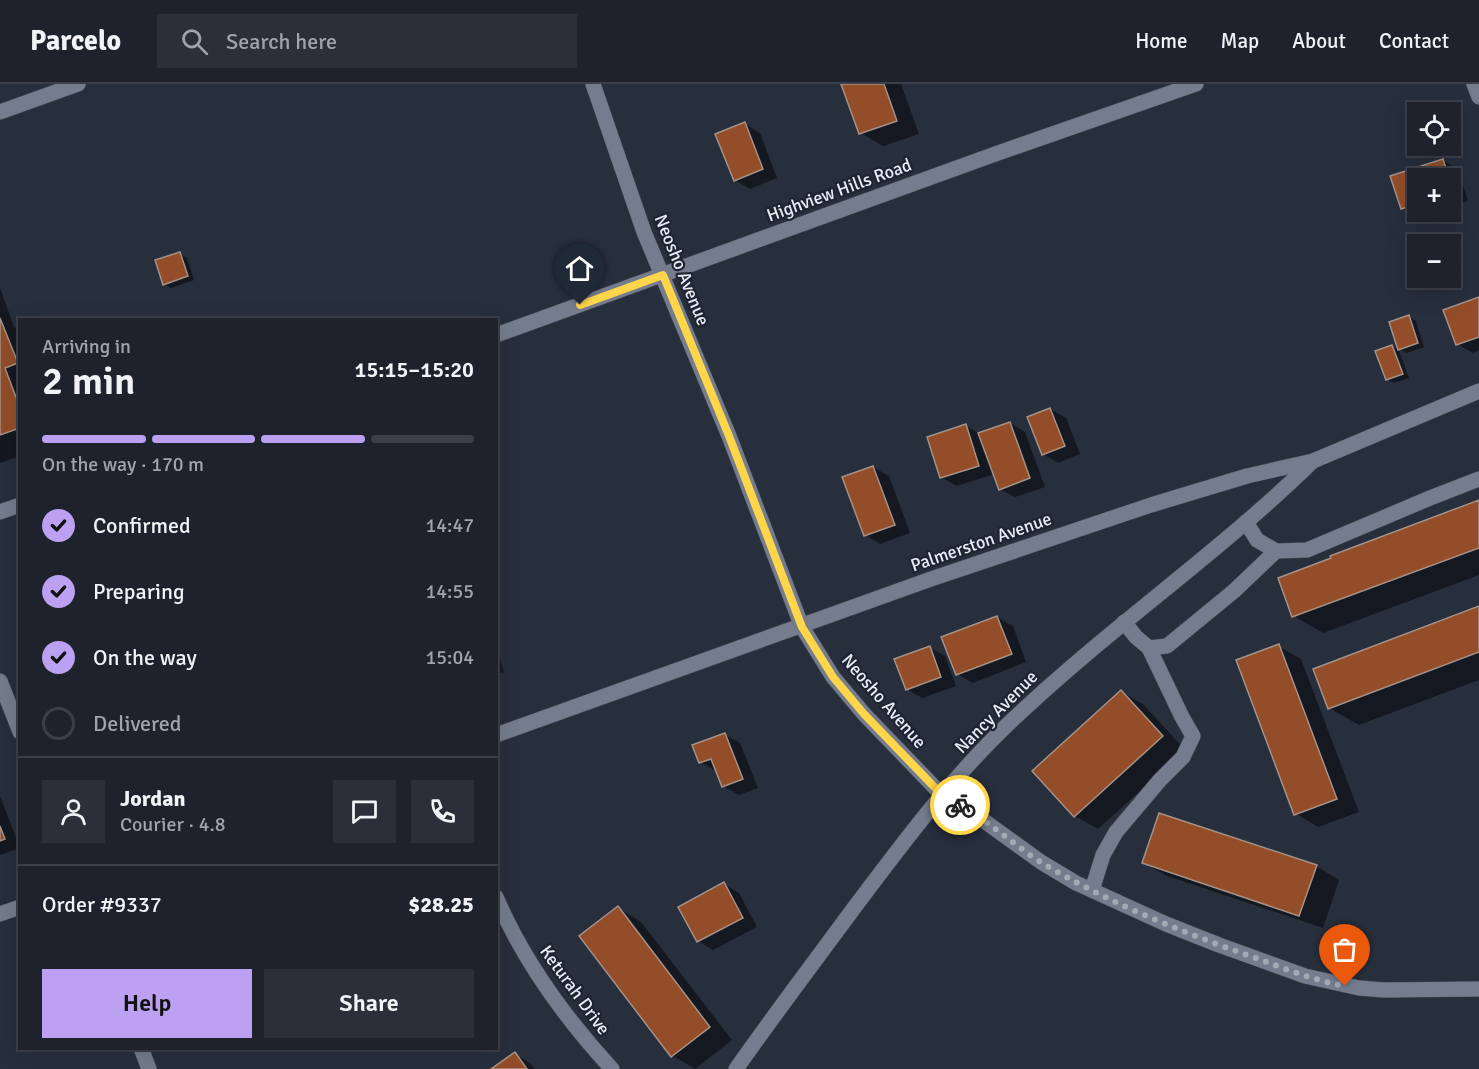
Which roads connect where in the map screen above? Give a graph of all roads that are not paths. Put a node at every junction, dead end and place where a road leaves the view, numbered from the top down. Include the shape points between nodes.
1 (78, 84) edge
2 (594, 84) edge
3 (1196, 84) edge
4 (1474, 84) edge
5 (1479, 97) edge
6 (0, 112) edge
7 (663, 275) junction
8 (498, 334) edge
9 (1479, 391) edge
10 (1313, 461) junction
11 (1479, 479) edge
12 (18, 506) edge
13 (0, 512) edge
14 (1246, 522) junction
15 (1276, 551) junction
16 (1124, 622) junction
17 (802, 627) junction
18 (1149, 648) junction
19 (0, 681) edge
20 (18, 727) edge
21 (498, 734) edge
22 (942, 795) junction
23 (1092, 890) junction
24 (498, 901) edge
25 (18, 908) edge
26 (0, 914) edge
27 (1479, 989) edge
28 (142, 1050) edge
29 (149, 1069) edge
30 (612, 1069) edge
31 (736, 1069) edge

1 - 6 street
2 - 7 street, Neosho Avenue via 644,232
3 - 7 street, Highview Hills Road
4 - 5 street
7 - 8 street, Highview Hills Road
7 - 17 street, Neosho Avenue
9 - 10 street, Palmerston Avenue
10 - 14 street, Nancy Avenue
10 - 17 street, Palmerston Avenue via 1151,505
11 - 15 street via 1307,550
12 - 13 street
14 - 15 street via 1257,540
14 - 16 street, Nancy Avenue
15 - 18 street via 1167,646
16 - 18 street
16 - 22 street, Nancy Avenue via 1020,712
17 - 21 street, Palmerston Avenue
17 - 22 street, Neosho Avenue via 833,677
18 - 23 street via 1194,736 1183,757 1116,832
19 - 20 street
22 - 23 street, Neosho Avenue via 1041,862
22 - 31 street, Nancy Avenue
23 - 27 street, Neosho Avenue via 1219,945 1332,983 1384,990
24 - 30 street, Keturah Drive via 535,972
25 - 26 street
28 - 29 street

